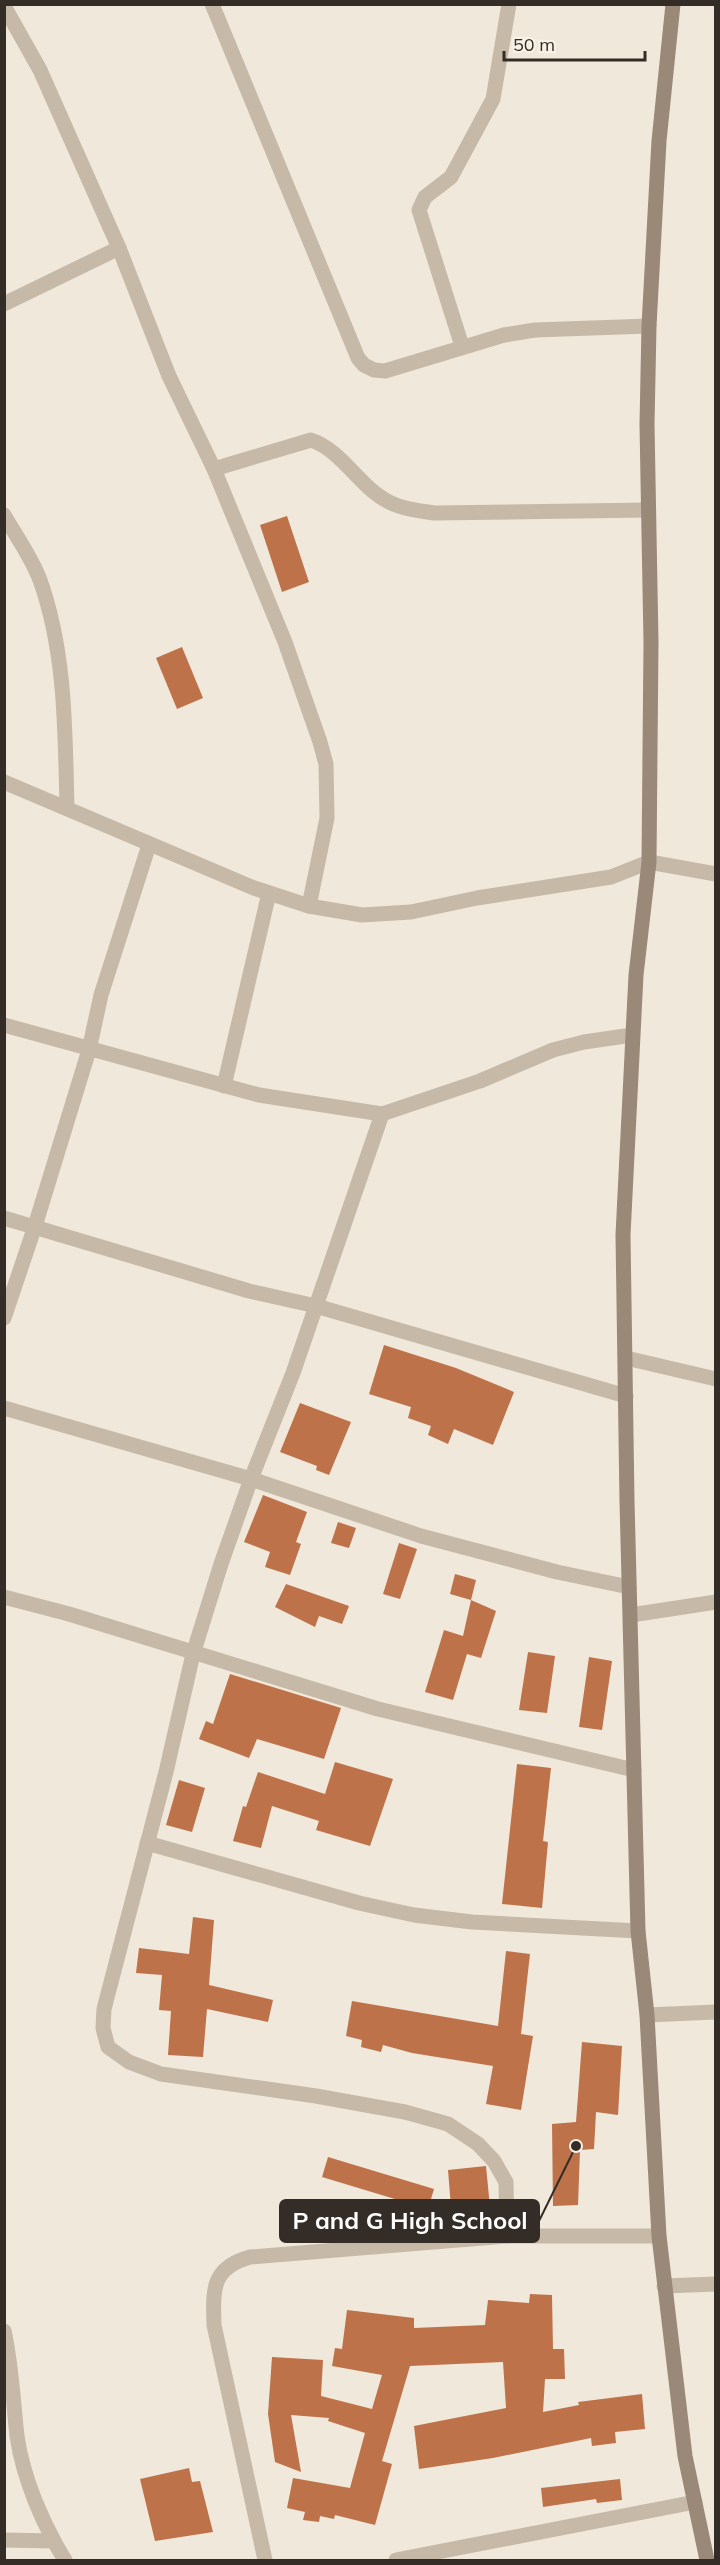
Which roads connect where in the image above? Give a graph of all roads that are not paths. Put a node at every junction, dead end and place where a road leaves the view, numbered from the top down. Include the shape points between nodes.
1 (212, 4) edge
2 (509, 4) edge
3 (673, 4) edge
4 (4, 6) edge
5 (119, 248) junction
6 (4, 304) edge
7 (649, 326) junction
8 (462, 346) junction
9 (214, 469) junction
10 (648, 510) junction
11 (4, 515) edge
12 (4, 782) edge
13 (67, 808) junction
14 (149, 845) junction
15 (649, 862) junction
16 (716, 874) edge
17 (269, 893) junction
18 (309, 906) junction
19 (4, 1025) edge
20 (632, 1035) junction
21 (89, 1050) junction
22 (224, 1086) junction
23 (382, 1114) junction
24 (4, 1218) edge
25 (35, 1226) junction
26 (316, 1306) junction
27 (4, 1318) edge
28 (626, 1358) junction
29 (716, 1379) edge
30 (626, 1396) junction
31 (4, 1408) edge
32 (251, 1479) junction
33 (629, 1587) junction
34 (4, 1597) edge
35 (716, 1602) edge
36 (631, 1615) junction
37 (194, 1653) junction
38 (634, 1770) junction
39 (147, 1843) junction
40 (638, 1931) junction
41 (716, 2012) edge
42 (647, 2015) junction
43 (507, 2235) junction
44 (659, 2235) junction
45 (716, 2284) edge
46 (664, 2286) junction
47 (4, 2331) edge
48 (4, 2449) edge
49 (20, 2450) junction
50 (695, 2502) junction
51 (4, 2540) edge
52 (53, 2541) junction
53 (65, 2560) edge
54 (265, 2560) edge
55 (396, 2560) edge
56 (707, 2560) edge

1 - 8 street via 358,358 364,365 385,371
2 - 8 street via 493,99 451,177 425,197 419,210
3 - 7 street via 659,141
4 - 5 street via 40,70
5 - 6 street
5 - 9 street via 169,376
7 - 8 street via 535,330
7 - 10 street
9 - 10 street via 311,440 329,450 376,494 414,510
9 - 18 street via 285,642 326,764 327,818
10 - 15 street
11 - 13 street via 39,578 52,626 65,710
12 - 13 street
13 - 14 street
14 - 17 street
14 - 21 street via 101,995
15 - 16 street
15 - 18 street via 611,877 403,913 362,915
15 - 20 street
17 - 18 street
17 - 22 street
19 - 21 street
20 - 23 street via 553,1050 480,1081
20 - 28 street via 623,1234
21 - 22 street
21 - 25 street
22 - 23 street via 268,1097
23 - 26 street
24 - 25 street
25 - 26 street via 249,1291
25 - 27 street
26 - 30 street
26 - 32 street
28 - 29 street
28 - 30 street
30 - 33 street
31 - 32 street
32 - 33 street via 421,1536
32 - 37 street
33 - 36 street
34 - 37 street
35 - 36 street
36 - 38 street
37 - 38 street via 378,1709
37 - 39 street
38 - 40 street
39 - 40 street via 414,1915
39 - 43 street via 104,2009 108,2047 129,2062 161,2074 327,2098 447,2124 478,2144 506,2182
40 - 42 street
41 - 42 street
42 - 44 street
43 - 44 street
43 - 54 street via 250,2257 234,2262 219,2275 213,2293 214,2325
44 - 46 street
45 - 46 street
46 - 50 street
47 - 49 street
48 - 49 street
49 - 52 street
50 - 55 street
50 - 56 street
51 - 52 street
52 - 53 street

